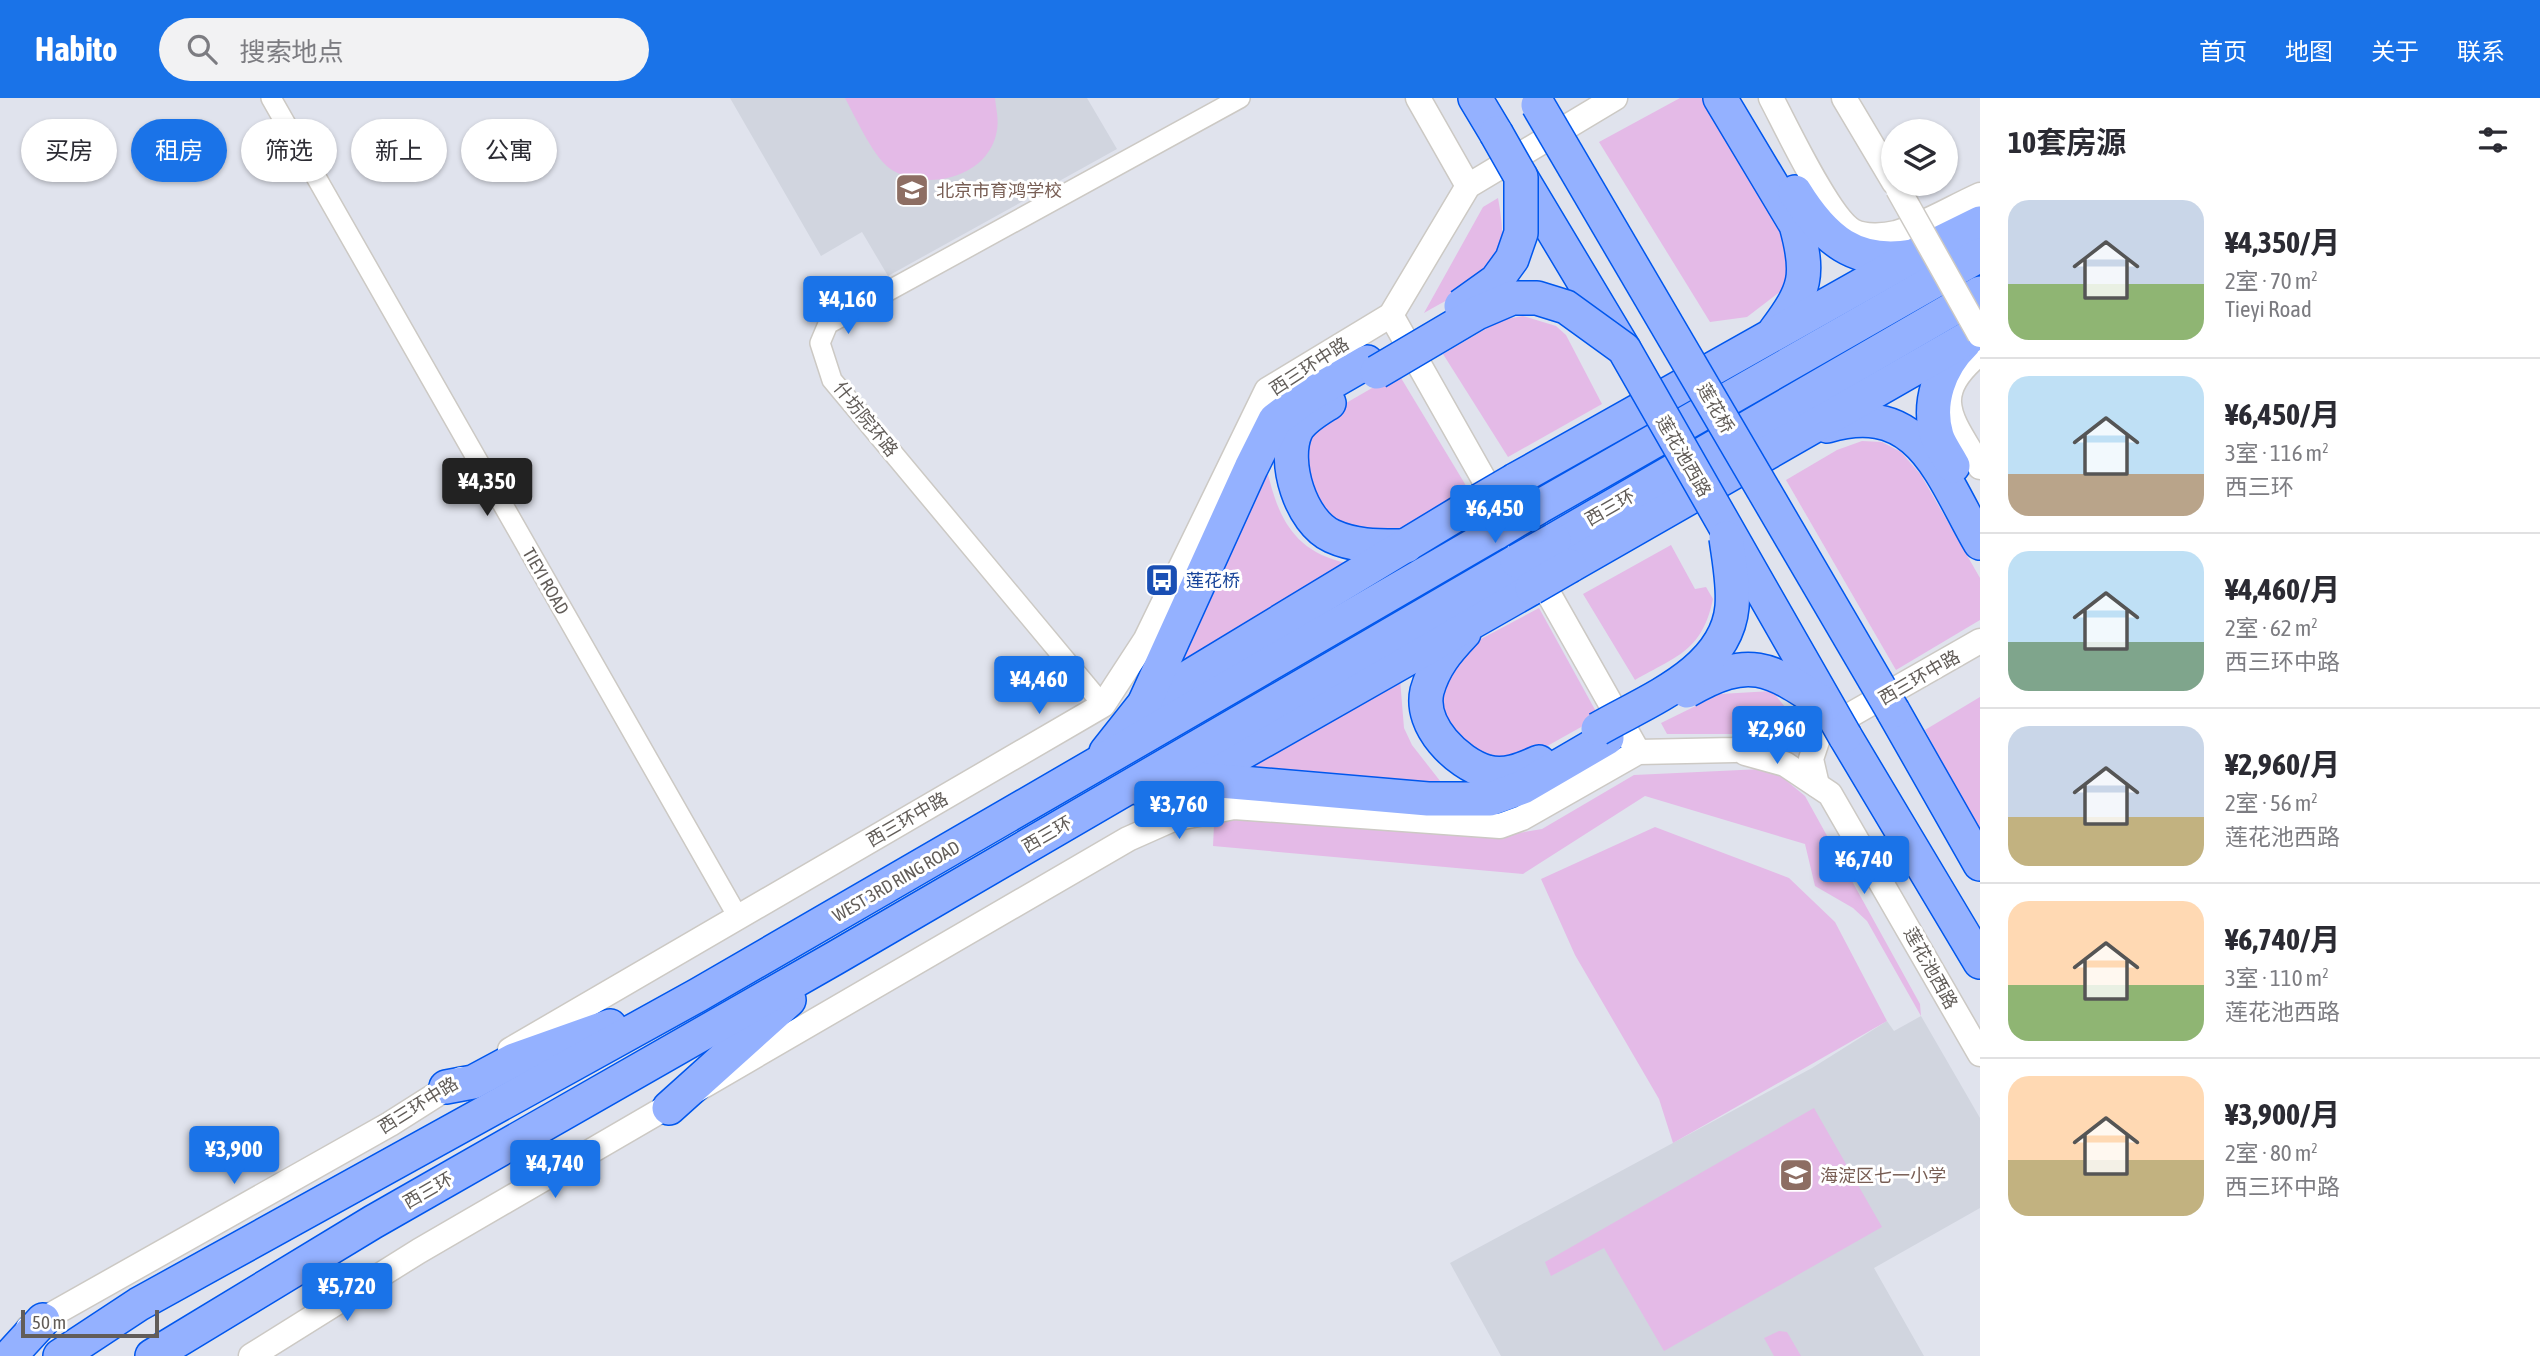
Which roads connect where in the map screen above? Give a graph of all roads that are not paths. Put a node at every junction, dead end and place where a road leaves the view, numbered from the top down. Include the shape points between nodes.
1 (271, 98) edge
2 (1240, 98) edge
3 (1418, 98) edge
4 (1475, 98) edge
5 (1615, 98) edge
6 (1720, 98) edge
7 (1738, 98) edge
8 (1771, 98) edge
9 (1844, 98) edge
10 (1536, 102) edge
11 (1881, 161) edge
12 (1521, 177) junction
13 (1468, 186) junction
14 (1980, 195) edge
15 (1901, 196) edge
16 (1980, 223) edge
17 (1980, 255) edge
18 (1915, 256) junction
19 (1980, 293) edge
20 (1391, 315) junction
21 (1771, 336) junction
22 (1977, 339) edge
23 (1623, 349) junction
24 (1372, 367) junction
25 (1797, 434) junction
26 (1980, 467) edge
27 (1980, 515) edge
28 (1725, 528) junction
29 (1980, 543) edge
30 (1406, 546) junction
31 (1562, 553) junction
32 (1525, 574) junction
33 (1480, 616) junction
34 (1980, 641) edge
35 (1144, 704) junction
36 (1103, 705) junction
37 (1832, 725) junction
38 (1602, 734) junction
39 (1734, 750) junction
40 (1638, 752) junction
41 (1094, 768) junction
42 (1196, 779) junction
43 (1817, 785) junction
44 (1118, 794) junction
45 (1971, 842) edge
46 (1980, 864) edge
47 (738, 918) junction
48 (835, 958) junction
49 (1980, 962) edge
50 (698, 995) junction
51 (1980, 1054) edge
52 (446, 1087) junction
53 (669, 1108) junction
54 (43, 1320) junction
55 (0, 1344) edge
56 (10, 1356) edge
57 (60, 1356) edge
58 (152, 1356) edge
59 (251, 1356) edge

1 - 47 street, TIEYI ROAD
2 - 36 street, 什坊院环路 via 828,324 820,344 832,380
3 - 13 street
4 - 12 highway, 莲花池西路, bridge
5 - 13 street, 西三环中路
6 - 21 highway via 1796,225 1802,246 1804,283 1796,303
7 - 18 highway via 1798,198 1830,239 1873,257
8 - 14 street via 1822,192 1854,232 1897,233
9 - 11 street
10 - 45 highway, 莲花桥, bridge
12 - 23 highway, 莲花池西路, bridge
12 - 24 highway, bridge via 1521,233 1512,259 1496,281
13 - 20 street, 西三环中路
15 - 22 street, bridge
16 - 18 highway
17 - 41 highway, 西三环, bridge
18 - 21 highway
19 - 31 highway, 西三环
20 - 36 street, 西三环中路 via 1267,390 1146,639
20 - 40 street
21 - 30 highway, bridge
22 - 25 highway
22 - 26 street via 1952,383 1947,411
22 - 27 highway via 1945,367 1934,414 1937,437
23 - 24 highway, bridge via 1566,307 1537,298 1512,298
23 - 28 highway, 莲花池西路, bridge
24 - 30 highway via 1296,430 1290,467 1301,503 1329,535 1363,546
24 - 35 highway via 1303,399 1275,421
25 - 29 highway via 1847,420 1875,421 1904,431 1927,449
25 - 31 highway
28 - 37 highway, 莲花池西路, bridge
28 - 38 highway, bridge via 1732,607 1716,648 1697,671
30 - 35 highway
31 - 32 highway, bridge
32 - 33 highway
32 - 44 highway, 西三环
33 - 38 highway via 1441,657 1427,694 1437,733 1459,758 1488,772 1515,772
33 - 42 highway
34 - 37 street, 西三环中路
35 - 41 highway
36 - 47 street, 西三环中路
37 - 38 highway, bridge via 1780,675 1758,668 1722,672
37 - 39 street, 西三环中路
37 - 43 street via 1811,759
37 - 49 highway, 莲花池西路
38 - 42 highway via 1523,787 1490,799 1428,799
39 - 40 street, 西三环中路
39 - 43 street, 莲花池西路 via 1785,764
40 - 53 street, 西三环中路 via 1500,826 1234,807 1173,819 1128,839
41 - 50 highway, WEST 3RD RING ROAD
42 - 44 highway
43 - 51 street, 莲花池西路 via 1830,794
44 - 48 highway, 西三环
45 - 46 highway, 莲花桥
47 - 52 street, 西三环中路
48 - 53 highway
48 - 58 highway, 西三环 via 373,1222
50 - 52 highway via 514,1060 473,1082
50 - 57 highway via 139,1304
52 - 54 street, 西三环中路 via 390,1124
53 - 59 street, 西三环中路 via 419,1251
54 - 55 street, 西三环中路
54 - 56 highway

